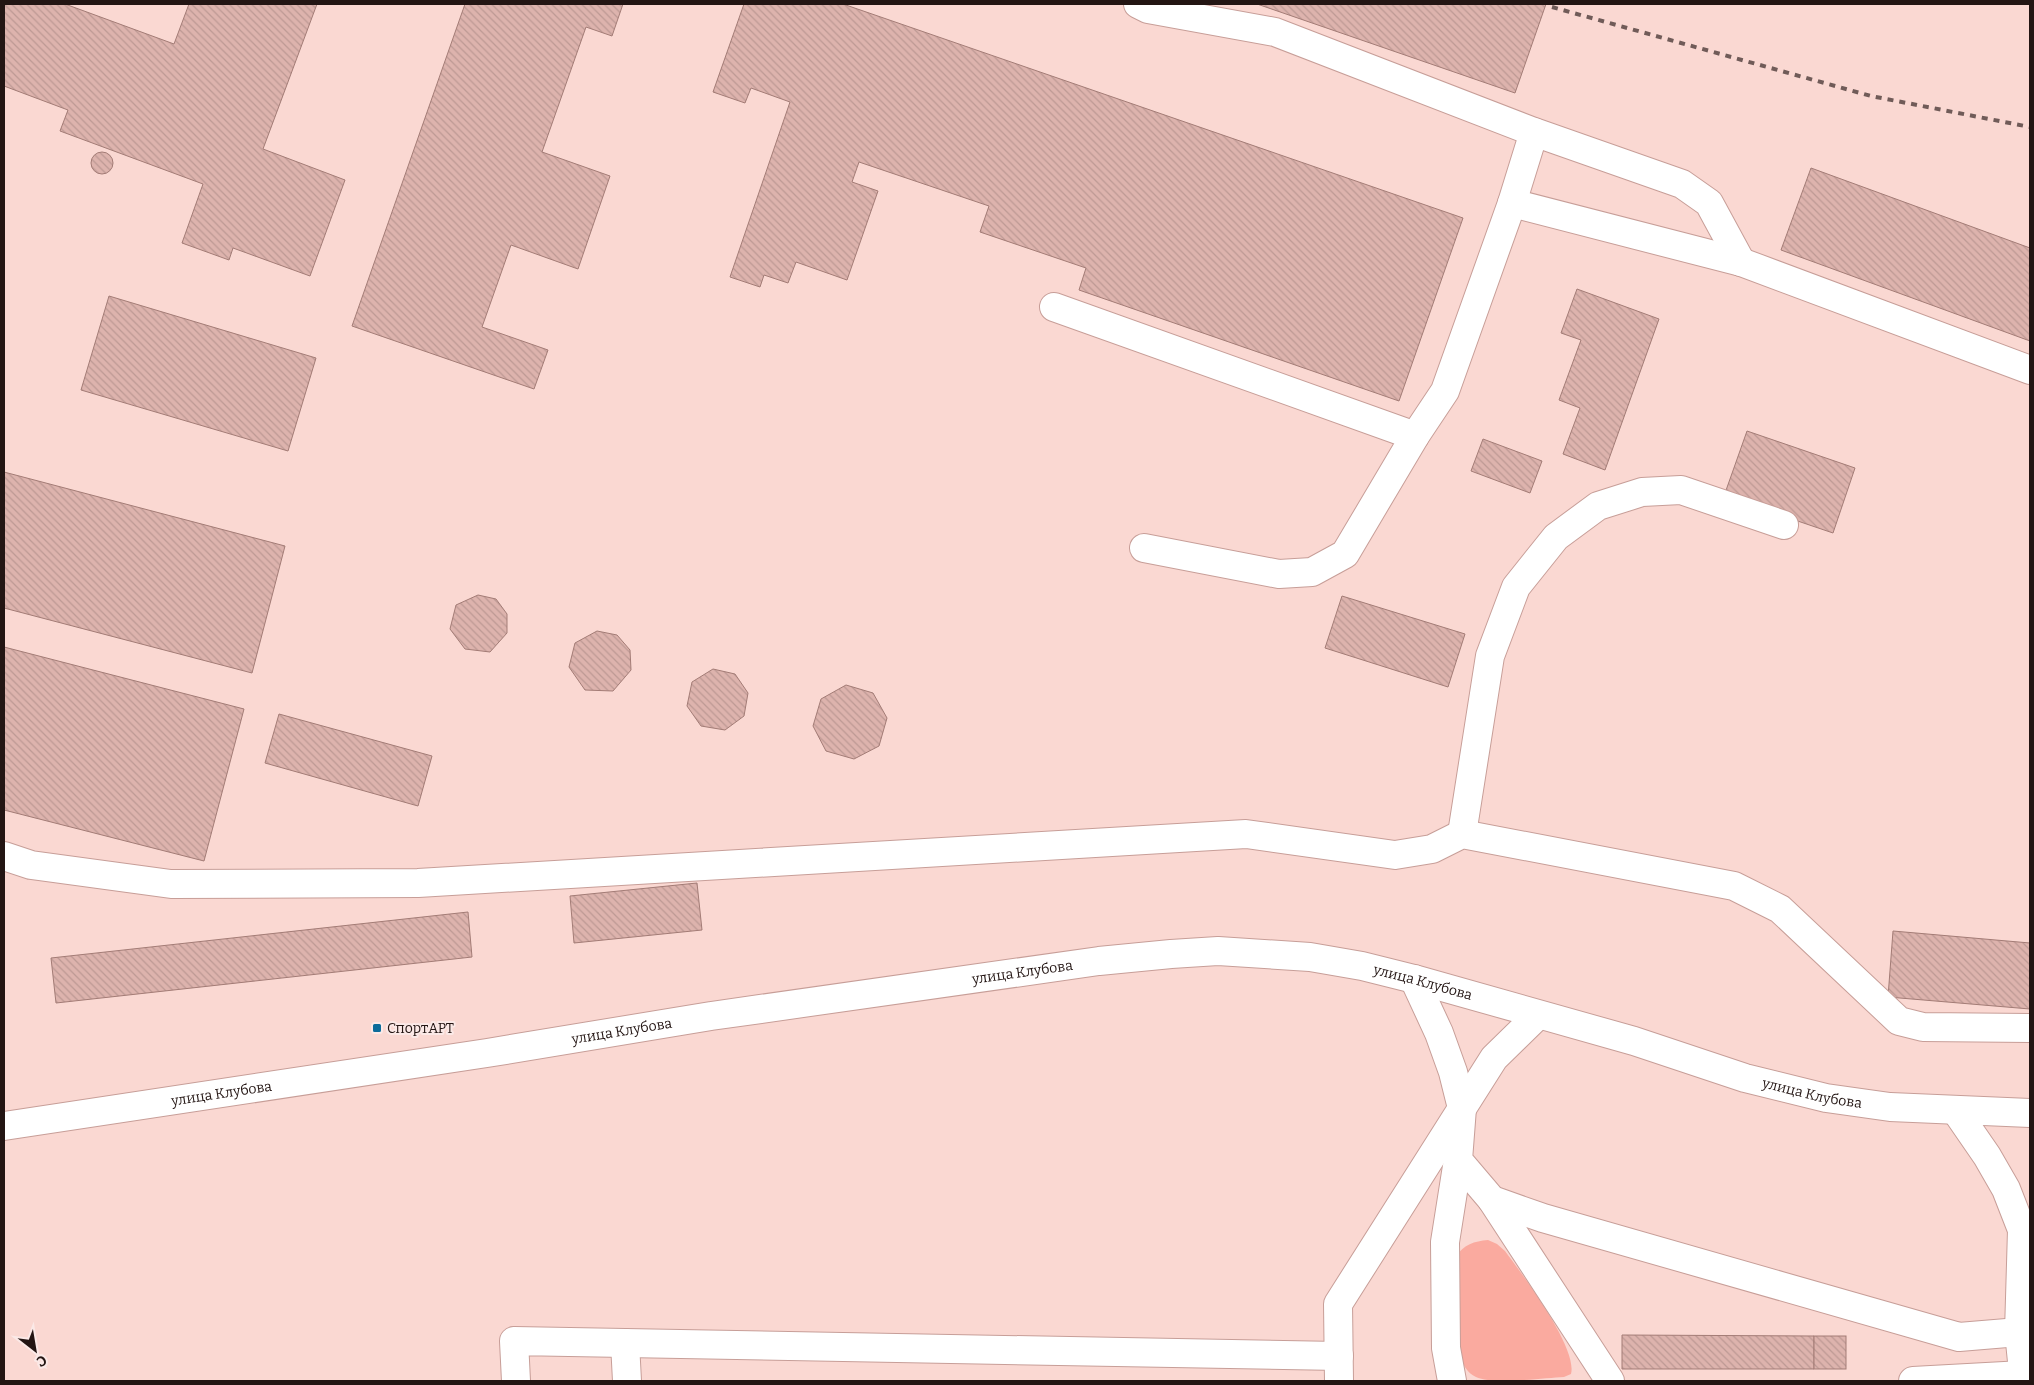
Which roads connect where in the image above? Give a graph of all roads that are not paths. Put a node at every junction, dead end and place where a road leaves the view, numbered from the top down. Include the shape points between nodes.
1 (1138, 4) edge
2 (1534, 132) junction
3 (1512, 203) junction
4 (1741, 262) junction
5 (1054, 307) dead end
6 (2030, 370) edge
7 (1415, 436) junction
8 (1784, 525) dead end
9 (1144, 548) dead end
10 (1462, 834) junction
11 (4, 856) edge
12 (1414, 978) junction
13 (1538, 1015) junction
14 (2030, 1028) edge
15 (1462, 1108) junction
16 (1956, 1111) junction
17 (2030, 1113) edge
18 (4, 1126) edge
19 (1458, 1160) junction
20 (1492, 1200) junction
21 (2026, 1223) edge
22 (2019, 1332) junction
23 (625, 1343) junction
24 (1339, 1368) edge
25 (2023, 1378) edge
26 (516, 1381) edge
27 (627, 1381) edge
28 (1452, 1381) edge
29 (1610, 1381) edge
30 (1913, 1381) edge

1 - 2 street via 1148,9 1275,32
2 - 3 street
2 - 4 street via 1682,184 1709,203
3 - 4 street
3 - 7 street via 1445,391
4 - 6 street
5 - 7 street
7 - 9 street via 1345,554 1312,572 1279,574
8 - 10 street via 1681,490 1642,492 1598,506 1556,537 1516,587 1490,656
10 - 11 street via 1432,849 1395,855 1246,834 418,883 171,884 31,865
10 - 14 street via 1734,886 1780,909 1899,1020 1923,1027
12 - 13 street, улица Клубова
12 - 15 street via 1439,1033
12 - 18 street, улица Клубова via 1310,957 1218,951 1099,961 711,1016
13 - 15 street via 1494,1058
13 - 16 street, улица Клубова via 1634,1041 1745,1078 1826,1098 1890,1107
15 - 19 street
15 - 24 street via 1338,1304
16 - 17 street, улица Клубова
16 - 21 street
19 - 20 street
19 - 28 street via 1445,1242 1446,1348
20 - 22 street via 1543,1218 1959,1337
20 - 29 street
21 - 22 street
22 - 25 street
23 - 24 street
23 - 26 street via 514,1341
23 - 27 street
25 - 30 street

